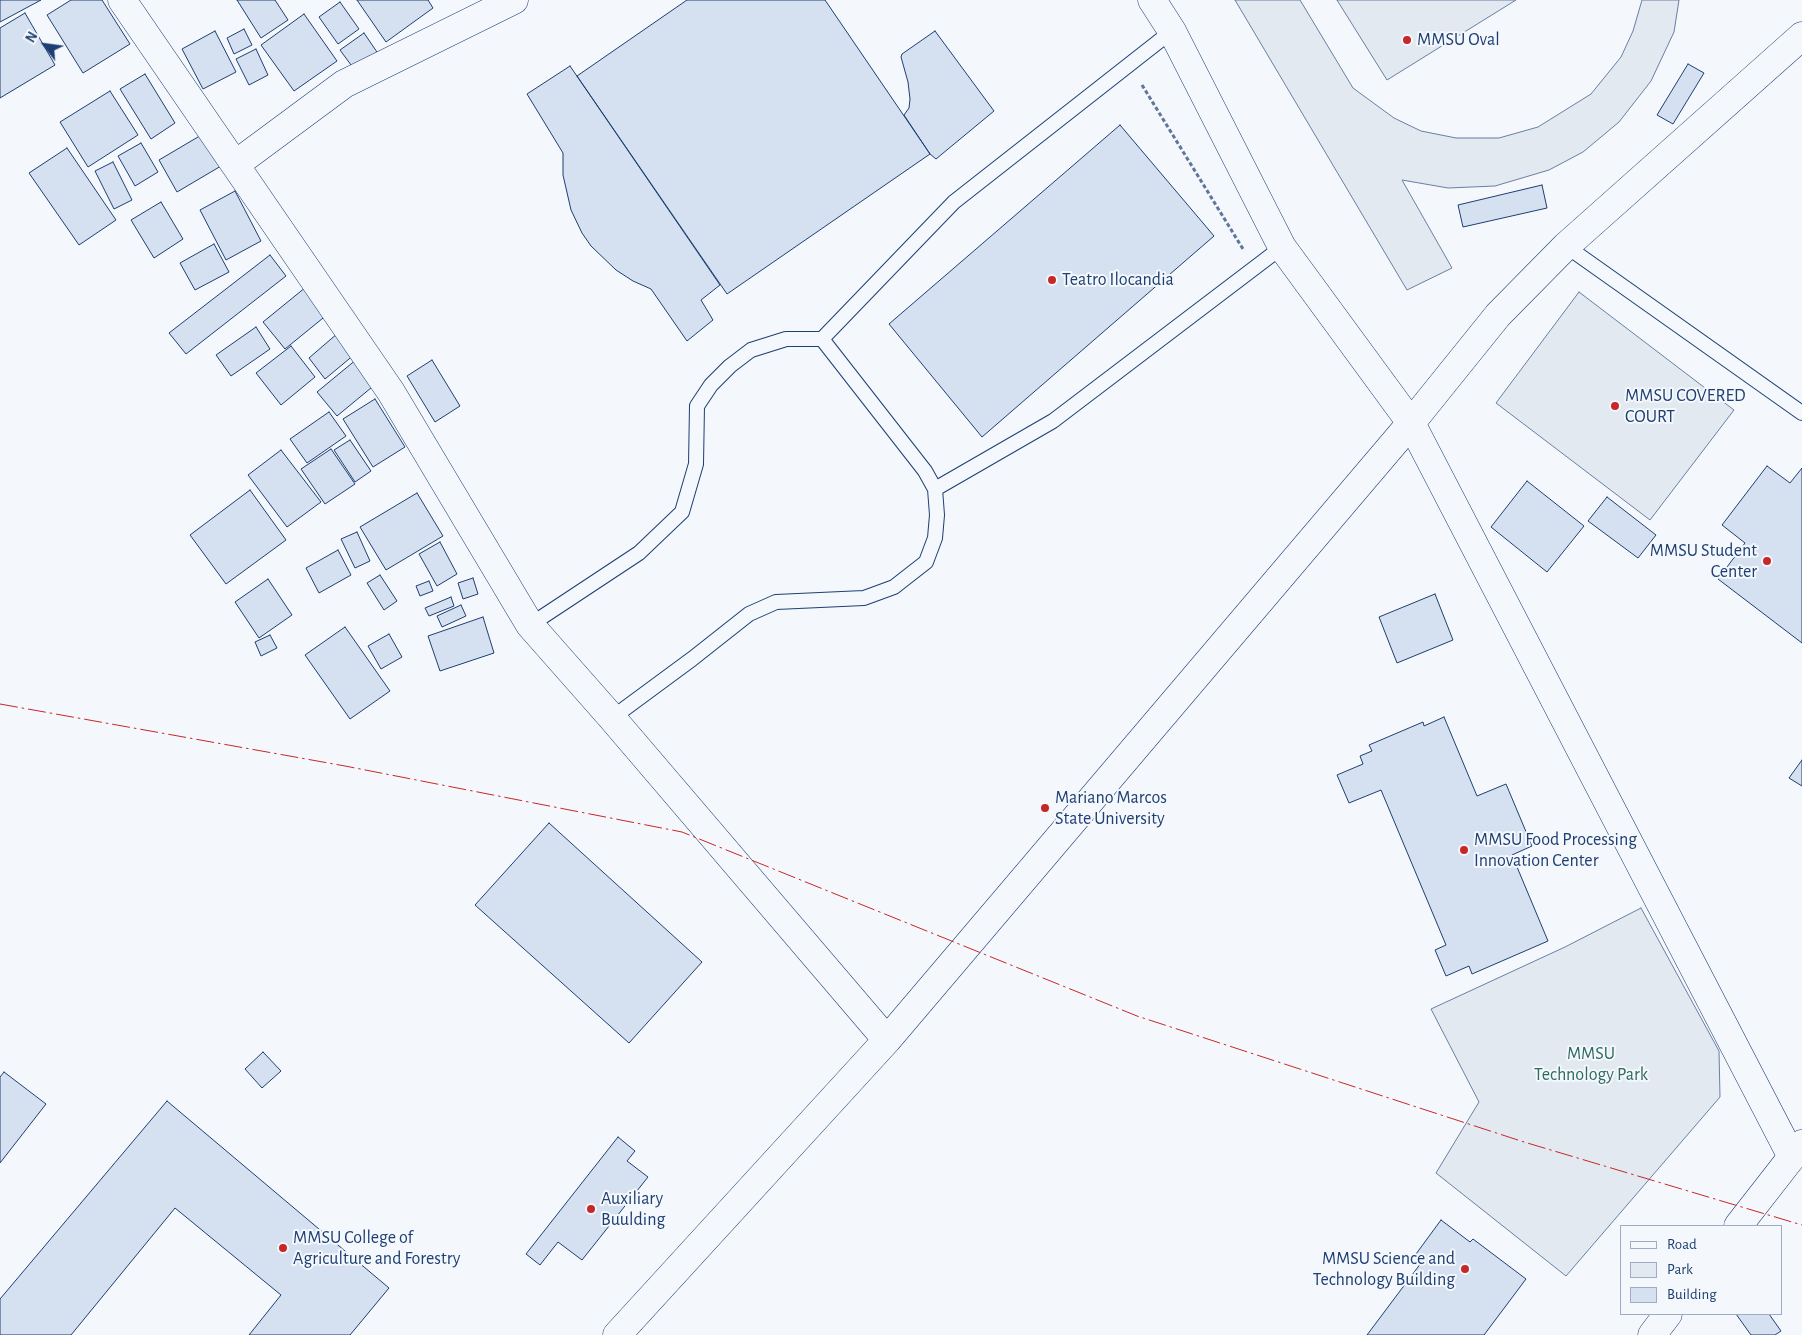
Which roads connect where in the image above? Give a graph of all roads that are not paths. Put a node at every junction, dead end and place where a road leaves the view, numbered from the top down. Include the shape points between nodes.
1 (122, 0) edge
2 (514, 0) edge
3 (1152, 0) edge
4 (1172, 31) junction
5 (1802, 36) edge
6 (236, 164) junction
7 (1566, 246) junction
8 (1282, 247) junction
9 (822, 338) junction
10 (1802, 413) edge
11 (1412, 423) junction
12 (935, 488) junction
13 (530, 625) junction
14 (612, 718) junction
15 (887, 1040) junction
16 (1797, 1151) edge
17 (1739, 1225) edge
18 (1667, 1315) edge
19 (617, 1335) edge
20 (1652, 1335) edge

1 - 6 street
2 - 6 street via 344,84
3 - 4 street
4 - 8 street
4 - 9 lane via 954,202
5 - 7 street
6 - 13 street via 391,392
7 - 10 lane
7 - 11 street via 1498,315
8 - 11 street
8 - 12 lane via 1053,421
9 - 12 lane
9 - 13 lane via 786,339 751,350 730,366 697,406 696,464 682,512 640,553
11 - 15 street
11 - 16 street
12 - 14 lane via 936,531 926,562 894,587 864,598 776,602 749,614
13 - 14 street
14 - 15 street
15 - 19 street
16 - 17 street
18 - 20 street

